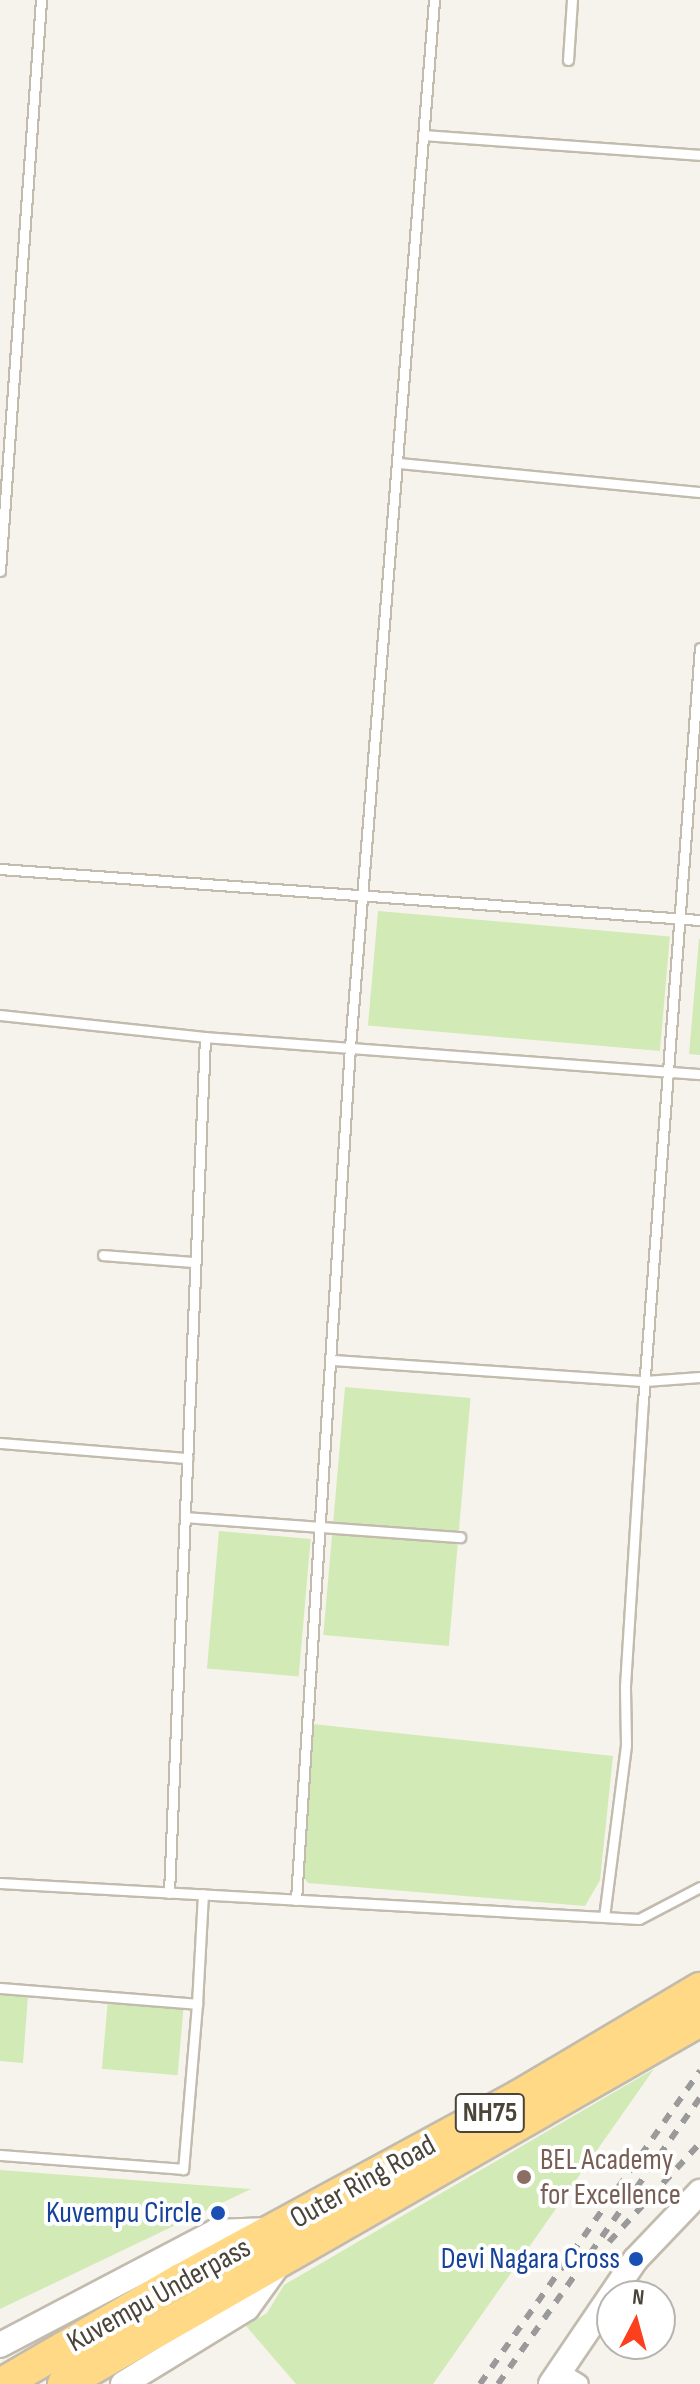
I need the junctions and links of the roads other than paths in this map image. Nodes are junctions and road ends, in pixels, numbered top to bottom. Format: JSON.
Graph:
{"nodes":[{"id":1,"x":41,"y":0,"type":"edge"},
{"id":2,"x":434,"y":0,"type":"edge"},
{"id":3,"x":572,"y":0,"type":"edge"},
{"id":4,"x":568,"y":60,"type":"dead end"},
{"id":5,"x":424,"y":135,"type":"junction"},
{"id":6,"x":700,"y":155,"type":"edge"},
{"id":7,"x":398,"y":463,"type":"junction"},
{"id":8,"x":700,"y":492,"type":"edge"},
{"id":9,"x":0,"y":571,"type":"edge"},
{"id":10,"x":700,"y":648,"type":"edge"},
{"id":11,"x":0,"y":869,"type":"edge"},
{"id":12,"x":365,"y":896,"type":"junction"},
{"id":13,"x":682,"y":919,"type":"junction"},
{"id":14,"x":700,"y":920,"type":"edge"},
{"id":15,"x":0,"y":1015,"type":"edge"},
{"id":16,"x":205,"y":1037,"type":"junction"},
{"id":17,"x":350,"y":1047,"type":"junction"},
{"id":18,"x":666,"y":1072,"type":"junction"},
{"id":19,"x":700,"y":1074,"type":"edge"},
{"id":20,"x":103,"y":1255,"type":"dead end"},
{"id":21,"x":195,"y":1262,"type":"junction"},
{"id":22,"x":333,"y":1360,"type":"junction"},
{"id":23,"x":700,"y":1377,"type":"edge"},
{"id":24,"x":645,"y":1381,"type":"junction"},
{"id":25,"x":0,"y":1443,"type":"edge"},
{"id":26,"x":187,"y":1458,"type":"junction"},
{"id":27,"x":185,"y":1517,"type":"junction"},
{"id":28,"x":321,"y":1529,"type":"junction"},
{"id":29,"x":460,"y":1537,"type":"dead end"},
{"id":30,"x":0,"y":1883,"type":"edge"},
{"id":31,"x":700,"y":1887,"type":"edge"},
{"id":32,"x":169,"y":1893,"type":"junction"},
{"id":33,"x":203,"y":1894,"type":"junction"},
{"id":34,"x":296,"y":1900,"type":"junction"},
{"id":35,"x":604,"y":1917,"type":"junction"},
{"id":36,"x":0,"y":1988,"type":"edge"},
{"id":37,"x":700,"y":1989,"type":"edge"},
{"id":38,"x":197,"y":2004,"type":"junction"},
{"id":39,"x":700,"y":2020,"type":"edge"},
{"id":40,"x":0,"y":2155,"type":"edge"},
{"id":41,"x":700,"y":2192,"type":"edge"},
{"id":42,"x":276,"y":2230,"type":"junction"},
{"id":43,"x":280,"y":2263,"type":"junction"},
{"id":44,"x":0,"y":2345,"type":"edge"},
{"id":45,"x":563,"y":2380,"type":"edge"},
{"id":46,"x":2,"y":2384,"type":"edge"},
{"id":47,"x":64,"y":2384,"type":"edge"},
{"id":48,"x":123,"y":2384,"type":"edge"}],
"edges":[{"from":1,"to":9,"type":"lane"},
{"from":2,"to":5,"type":"lane"},
{"from":3,"to":4,"type":"lane"},
{"from":5,"to":6,"type":"lane"},
{"from":5,"to":7,"type":"lane"},
{"from":7,"to":8,"type":"lane"},
{"from":7,"to":12,"type":"lane"},
{"from":10,"to":13,"type":"lane"},
{"from":11,"to":12,"type":"lane"},
{"from":12,"to":13,"type":"lane"},
{"from":12,"to":17,"type":"lane"},
{"from":13,"to":14,"type":"lane"},
{"from":13,"to":18,"type":"lane"},
{"from":15,"to":16,"type":"lane"},
{"from":16,"to":17,"type":"lane"},
{"from":16,"to":21,"type":"lane"},
{"from":17,"to":18,"type":"lane"},
{"from":17,"to":22,"type":"lane"},
{"from":18,"to":19,"type":"lane"},
{"from":18,"to":24,"type":"lane"},
{"from":20,"to":21,"type":"lane"},
{"from":21,"to":26,"type":"lane"},
{"from":22,"to":24,"type":"lane"},
{"from":22,"to":28,"type":"lane"},
{"from":23,"to":24,"type":"lane"},
{"from":24,"to":35,"type":"lane"},
{"from":25,"to":26,"type":"lane"},
{"from":26,"to":27,"type":"lane"},
{"from":27,"to":28,"type":"lane"},
{"from":27,"to":32,"type":"lane"},
{"from":28,"to":29,"type":"lane"},
{"from":28,"to":34,"type":"lane"},
{"from":30,"to":32,"type":"lane"},
{"from":31,"to":35,"type":"lane"},
{"from":32,"to":33,"type":"lane"},
{"from":33,"to":34,"type":"lane"},
{"from":33,"to":38,"type":"lane"},
{"from":34,"to":35,"type":"lane"},
{"from":36,"to":38,"type":"lane"},
{"from":37,"to":42,"type":"highway","name":"Outer Ring Road","number":"NH75"},
{"from":38,"to":40,"type":"lane"},
{"from":39,"to":43,"type":"highway","name":"Outer Ring Road","number":"NH75"},
{"from":41,"to":45,"type":"street"},
{"from":42,"to":44,"type":"street"},
{"from":42,"to":46,"type":"highway","name":"Kuvempu Underpass","number":"NH75"},
{"from":43,"to":47,"type":"highway","name":"Kuvempu Underpass","number":"NH75"},
{"from":43,"to":48,"type":"street"}]}
